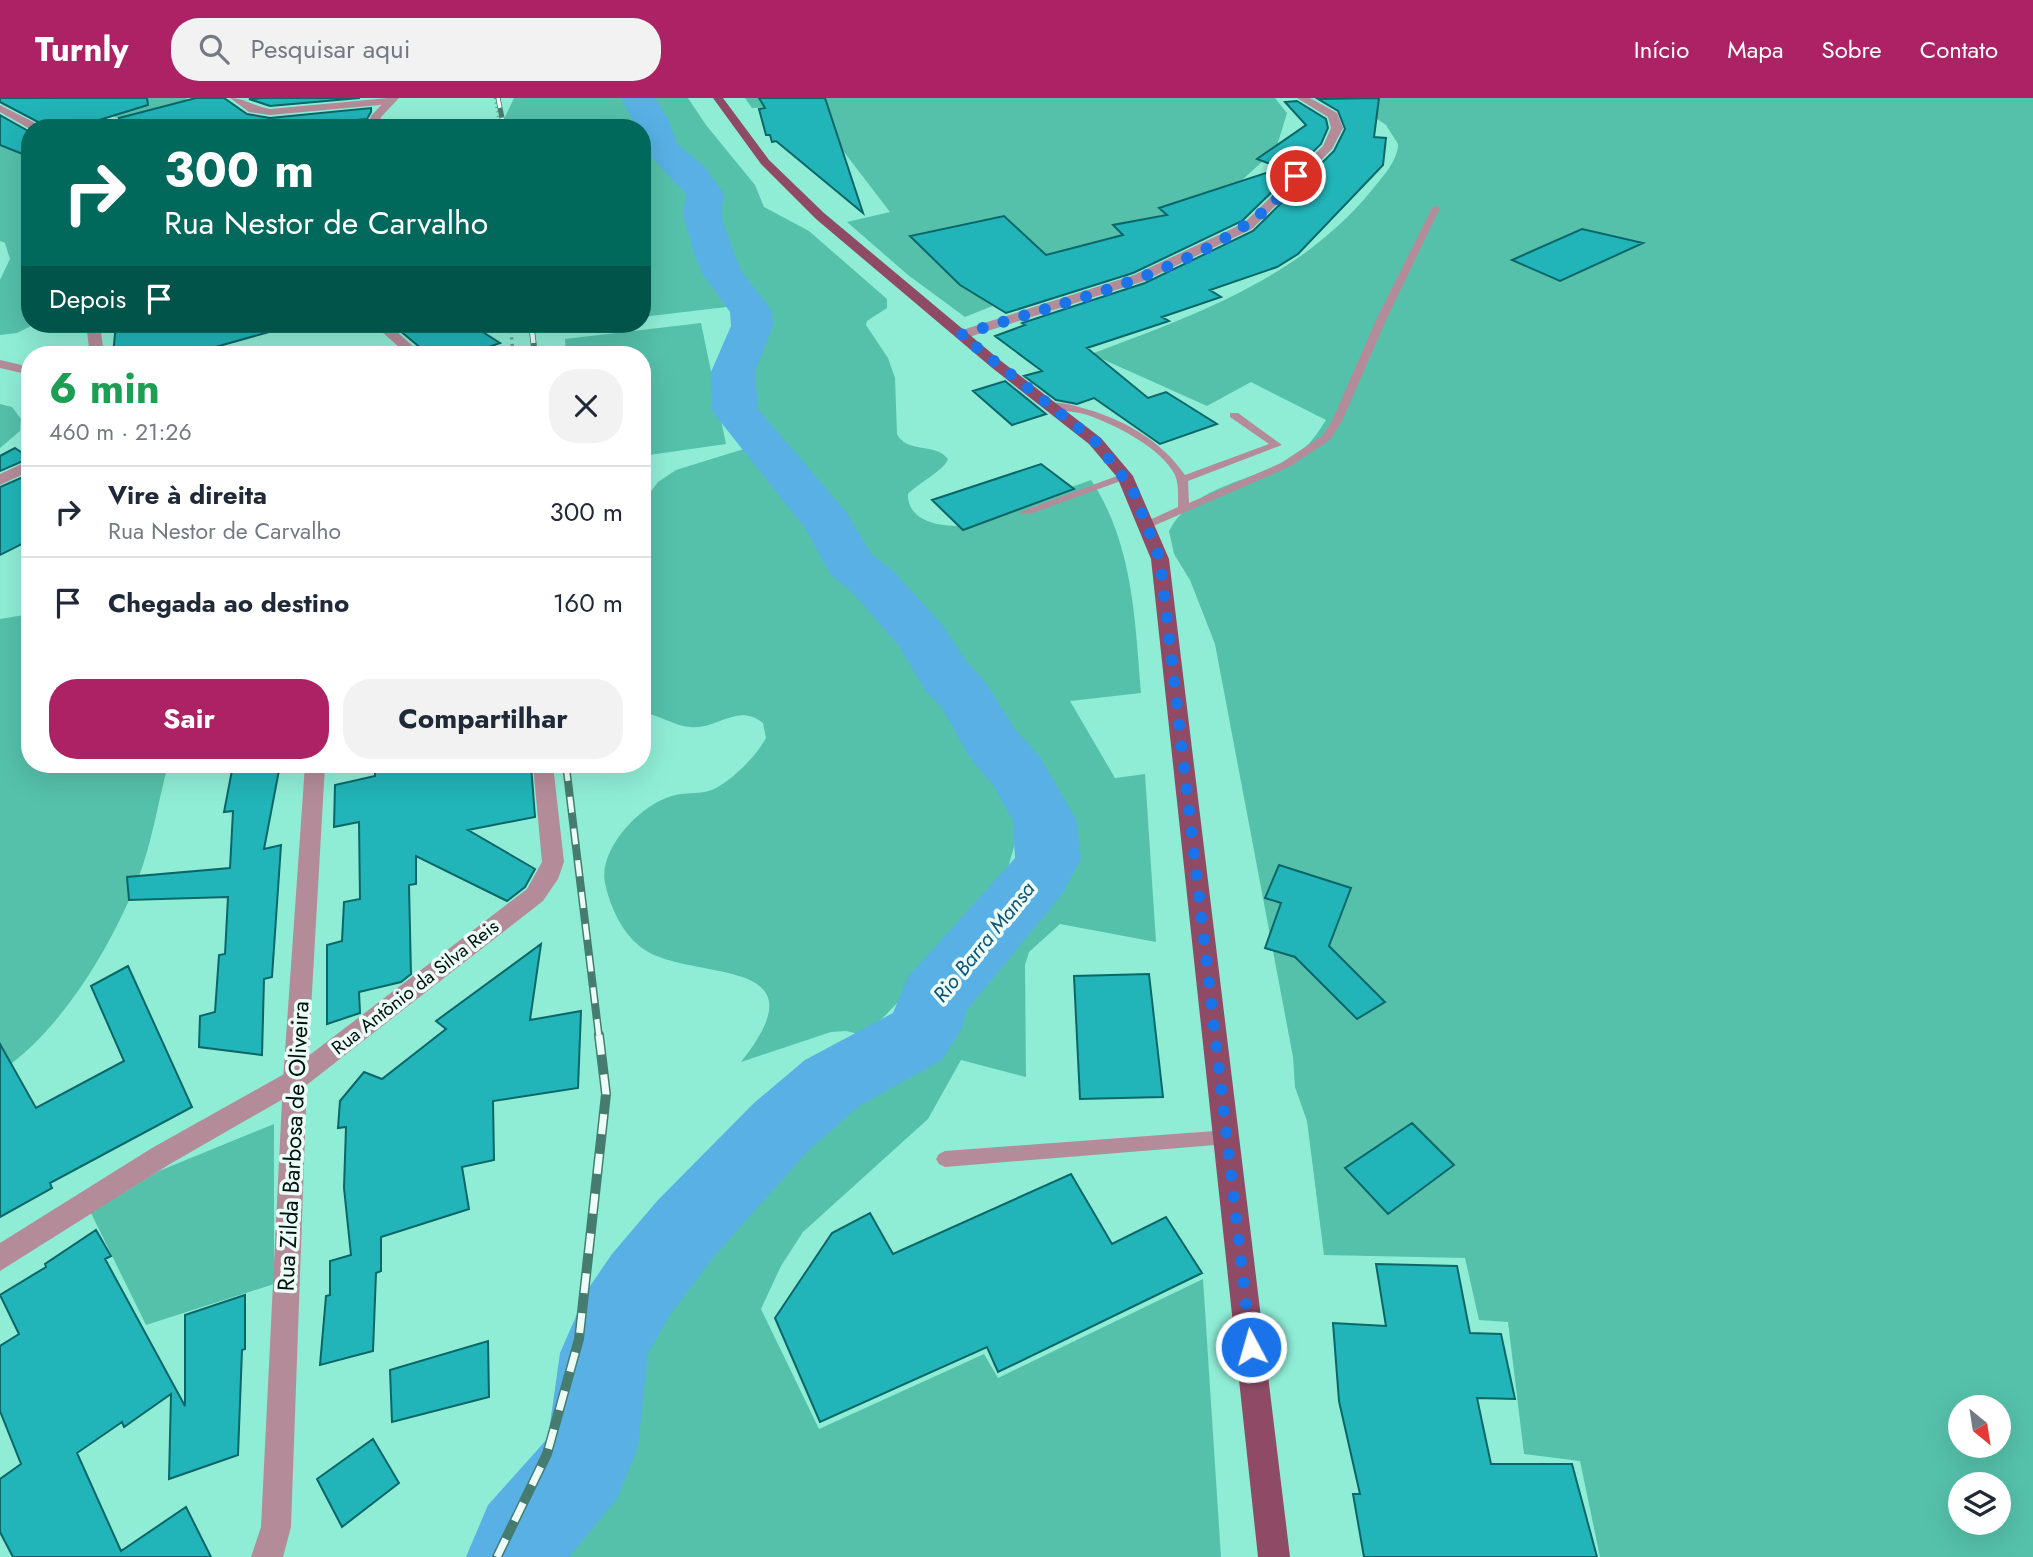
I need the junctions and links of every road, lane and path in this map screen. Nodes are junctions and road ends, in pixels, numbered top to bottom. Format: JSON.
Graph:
{"nodes":[{"id":1,"x":235,"y":98,"type":"edge"},
{"id":2,"x":495,"y":98,"type":"edge"},
{"id":3,"x":718,"y":98,"type":"edge"},
{"id":4,"x":1301,"y":98,"type":"edge"},
{"id":5,"x":393,"y":99,"type":"edge"},
{"id":6,"x":0,"y":107,"type":"edge"},
{"id":7,"x":21,"y":119,"type":"edge"},
{"id":8,"x":375,"y":119,"type":"edge"},
{"id":9,"x":498,"y":119,"type":"edge"},
{"id":10,"x":1436,"y":208,"type":"dead end"},
{"id":11,"x":390,"y":333,"type":"edge"},
{"id":12,"x":961,"y":335,"type":"junction"},
{"id":13,"x":406,"y":346,"type":"edge"},
{"id":14,"x":0,"y":364,"type":"edge"},
{"id":15,"x":21,"y":369,"type":"edge"},
{"id":16,"x":1052,"y":405,"type":"junction"},
{"id":17,"x":1234,"y":415,"type":"dead end"},
{"id":18,"x":21,"y":470,"type":"edge"},
{"id":19,"x":1125,"y":476,"type":"junction"},
{"id":20,"x":0,"y":480,"type":"edge"},
{"id":21,"x":1181,"y":480,"type":"junction"},
{"id":22,"x":1184,"y":509,"type":"junction"},
{"id":23,"x":1026,"y":512,"type":"dead end"},
{"id":24,"x":1147,"y":525,"type":"junction"},
{"id":25,"x":314,"y":773,"type":"edge"},
{"id":26,"x":544,"y":773,"type":"edge"},
{"id":27,"x":295,"y":1080,"type":"junction"},
{"id":28,"x":1228,"y":1137,"type":"junction"},
{"id":29,"x":946,"y":1160,"type":"dead end"},
{"id":30,"x":0,"y":1258,"type":"edge"},
{"id":31,"x":267,"y":1557,"type":"edge"},
{"id":32,"x":1275,"y":1557,"type":"edge"}],
"edges":[{"from":1,"to":5,"type":"street"},
{"from":2,"to":9,"type":"path"},
{"from":3,"to":12,"type":"main road"},
{"from":4,"to":12,"type":"street"},
{"from":5,"to":8,"type":"street"},
{"from":6,"to":7,"type":"street"},
{"from":10,"to":22,"type":"lane"},
{"from":11,"to":13,"type":"street"},
{"from":12,"to":16,"type":"main road"},
{"from":14,"to":15,"type":"street"},
{"from":16,"to":19,"type":"main road"},
{"from":16,"to":21,"type":"lane"},
{"from":17,"to":21,"type":"lane"},
{"from":18,"to":20,"type":"street"},
{"from":19,"to":23,"type":"lane"},
{"from":19,"to":24,"type":"main road"},
{"from":21,"to":22,"type":"lane"},
{"from":22,"to":24,"type":"lane"},
{"from":24,"to":28,"type":"main road"},
{"from":25,"to":27,"type":"street","name":"Rua Zilda Barbosa de Oliveira"},
{"from":26,"to":27,"type":"street","name":"Rua Antônio da Silva Reis"},
{"from":27,"to":30,"type":"street","name":"Rua Antônio da Silva Reis"},
{"from":27,"to":31,"type":"street","name":"Rua Zilda Barbosa de Oliveira"},
{"from":28,"to":29,"type":"lane"},
{"from":28,"to":32,"type":"main road"}]}
